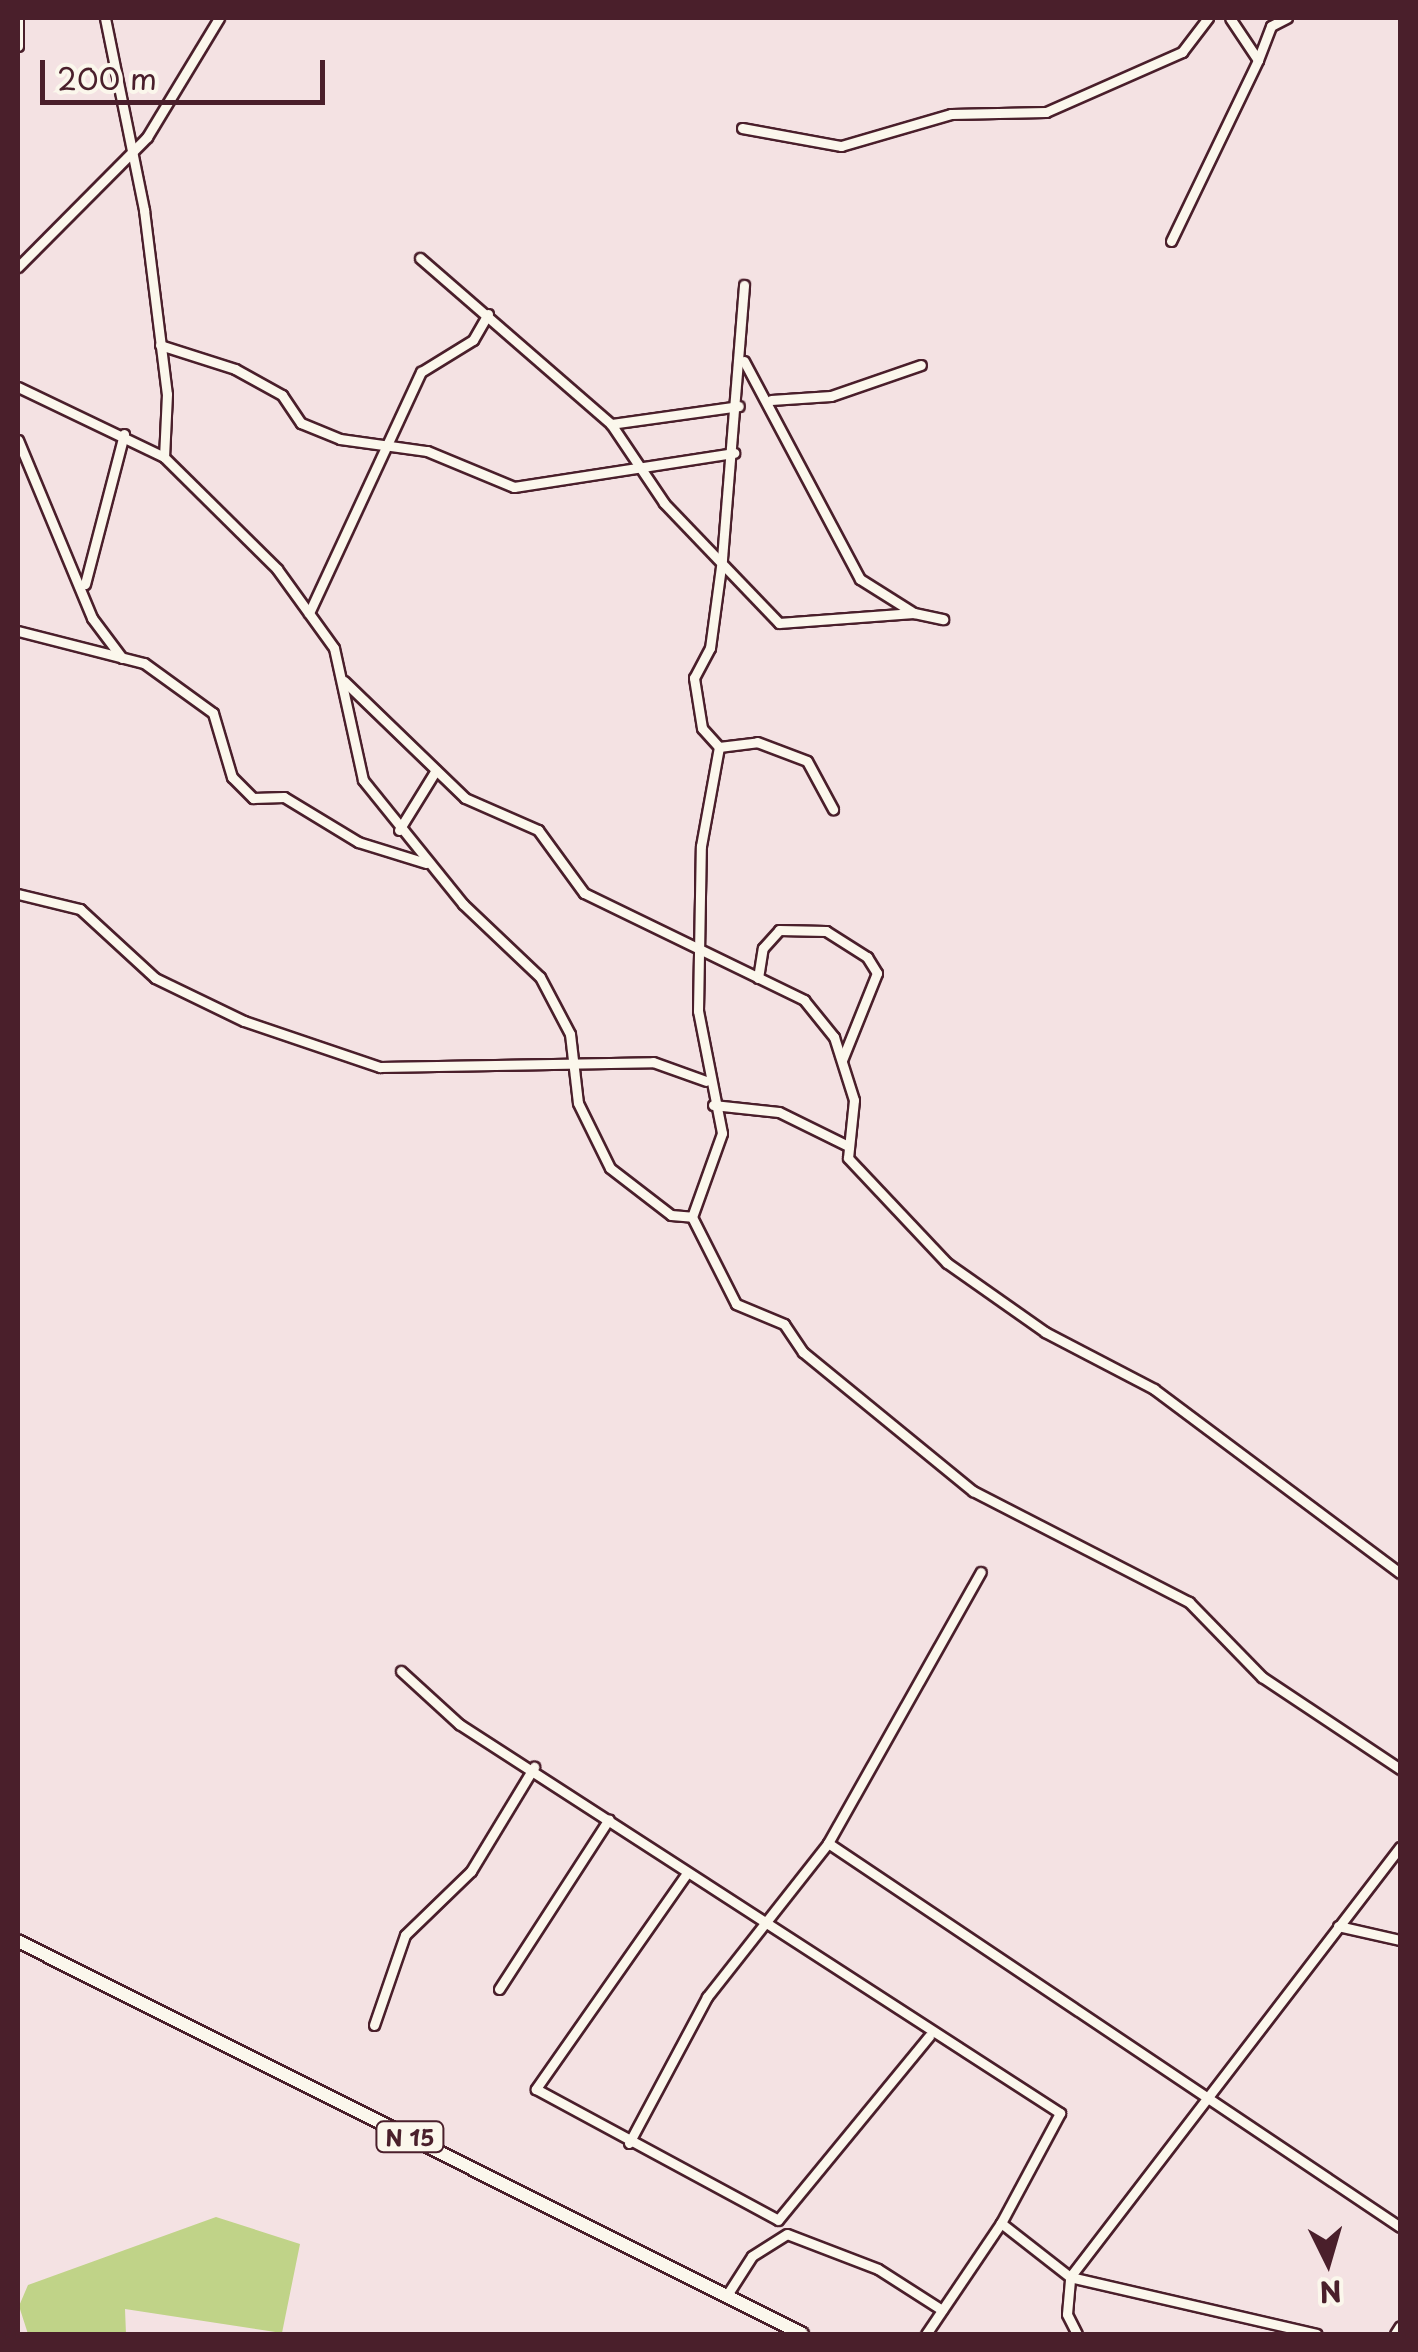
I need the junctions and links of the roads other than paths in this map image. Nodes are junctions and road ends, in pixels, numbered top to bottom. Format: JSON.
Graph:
{"nodes":[{"id":1,"x":18,"y":18,"type":"edge"},
{"id":2,"x":105,"y":18,"type":"edge"},
{"id":3,"x":219,"y":18,"type":"edge"},
{"id":4,"x":1208,"y":18,"type":"edge"},
{"id":5,"x":1230,"y":18,"type":"edge"},
{"id":6,"x":1287,"y":18,"type":"edge"},
{"id":7,"x":18,"y":46,"type":"edge"},
{"id":8,"x":1258,"y":60,"type":"junction"},
{"id":9,"x":742,"y":128,"type":"dead end"},
{"id":10,"x":132,"y":154,"type":"junction"},
{"id":11,"x":1171,"y":241,"type":"dead end"},
{"id":12,"x":420,"y":258,"type":"dead end"},
{"id":13,"x":18,"y":267,"type":"edge"},
{"id":14,"x":744,"y":285,"type":"dead end"},
{"id":15,"x":488,"y":314,"type":"junction"},
{"id":16,"x":160,"y":345,"type":"junction"},
{"id":17,"x":744,"y":361,"type":"junction"},
{"id":18,"x":921,"y":365,"type":"dead end"},
{"id":19,"x":18,"y":387,"type":"edge"},
{"id":20,"x":771,"y":400,"type":"junction"},
{"id":21,"x":739,"y":406,"type":"junction"},
{"id":22,"x":611,"y":424,"type":"junction"},
{"id":23,"x":124,"y":434,"type":"junction"},
{"id":24,"x":18,"y":440,"type":"edge"},
{"id":25,"x":384,"y":446,"type":"junction"},
{"id":26,"x":734,"y":453,"type":"junction"},
{"id":27,"x":164,"y":457,"type":"junction"},
{"id":28,"x":639,"y":466,"type":"junction"},
{"id":29,"x":722,"y":559,"type":"junction"},
{"id":30,"x":85,"y":584,"type":"junction"},
{"id":31,"x":309,"y":613,"type":"junction"},
{"id":32,"x":914,"y":613,"type":"junction"},
{"id":33,"x":943,"y":620,"type":"dead end"},
{"id":34,"x":18,"y":632,"type":"edge"},
{"id":35,"x":122,"y":658,"type":"junction"},
{"id":36,"x":344,"y":680,"type":"junction"},
{"id":37,"x":719,"y":747,"type":"junction"},
{"id":38,"x":436,"y":770,"type":"junction"},
{"id":39,"x":833,"y":809,"type":"dead end"},
{"id":40,"x":400,"y":830,"type":"junction"},
{"id":41,"x":429,"y":864,"type":"junction"},
{"id":42,"x":18,"y":894,"type":"edge"},
{"id":43,"x":702,"y":954,"type":"junction"},
{"id":44,"x":758,"y":978,"type":"junction"},
{"id":45,"x":842,"y":1063,"type":"junction"},
{"id":46,"x":576,"y":1068,"type":"junction"},
{"id":47,"x":706,"y":1081,"type":"junction"},
{"id":48,"x":713,"y":1104,"type":"junction"},
{"id":49,"x":848,"y":1146,"type":"junction"},
{"id":50,"x":692,"y":1217,"type":"junction"},
{"id":51,"x":981,"y":1572,"type":"dead end"},
{"id":52,"x":1400,"y":1572,"type":"edge"},
{"id":53,"x":401,"y":1670,"type":"dead end"},
{"id":54,"x":534,"y":1767,"type":"junction"},
{"id":55,"x":1400,"y":1769,"type":"edge"},
{"id":56,"x":609,"y":1819,"type":"junction"},
{"id":57,"x":828,"y":1843,"type":"junction"},
{"id":58,"x":1400,"y":1848,"type":"edge"},
{"id":59,"x":687,"y":1873,"type":"junction"},
{"id":60,"x":766,"y":1920,"type":"junction"},
{"id":61,"x":1338,"y":1926,"type":"junction"},
{"id":62,"x":1400,"y":1940,"type":"edge"},
{"id":63,"x":18,"y":1942,"type":"edge"},
{"id":64,"x":499,"y":1989,"type":"dead end"},
{"id":65,"x":374,"y":2025,"type":"dead end"},
{"id":66,"x":929,"y":2036,"type":"junction"},
{"id":67,"x":1200,"y":2098,"type":"junction"},
{"id":68,"x":629,"y":2143,"type":"junction"},
{"id":69,"x":778,"y":2220,"type":"junction"},
{"id":70,"x":1001,"y":2223,"type":"junction"},
{"id":71,"x":1400,"y":2227,"type":"edge"},
{"id":72,"x":774,"y":2237,"type":"junction"},
{"id":73,"x":1070,"y":2277,"type":"junction"},
{"id":74,"x":727,"y":2295,"type":"junction"},
{"id":75,"x":942,"y":2310,"type":"junction"},
{"id":76,"x":1400,"y":2326,"type":"edge"},
{"id":77,"x":802,"y":2334,"type":"edge"},
{"id":78,"x":926,"y":2334,"type":"edge"},
{"id":79,"x":1078,"y":2334,"type":"edge"},
{"id":80,"x":1316,"y":2334,"type":"edge"},
{"id":81,"x":1395,"y":2334,"type":"edge"}],
"edges":[{"from":1,"to":7,"type":"street"},
{"from":2,"to":10,"type":"street"},
{"from":3,"to":10,"type":"street"},
{"from":4,"to":9,"type":"street"},
{"from":5,"to":8,"type":"street"},
{"from":6,"to":8,"type":"street"},
{"from":8,"to":11,"type":"street"},
{"from":10,"to":13,"type":"street"},
{"from":10,"to":16,"type":"street"},
{"from":12,"to":15,"type":"street"},
{"from":14,"to":17,"type":"street"},
{"from":15,"to":22,"type":"street"},
{"from":15,"to":25,"type":"street"},
{"from":16,"to":25,"type":"street"},
{"from":16,"to":27,"type":"street"},
{"from":17,"to":20,"type":"street"},
{"from":17,"to":21,"type":"street"},
{"from":18,"to":20,"type":"street"},
{"from":19,"to":23,"type":"street"},
{"from":20,"to":32,"type":"street"},
{"from":21,"to":22,"type":"street"},
{"from":21,"to":26,"type":"street"},
{"from":22,"to":28,"type":"street"},
{"from":23,"to":27,"type":"street"},
{"from":23,"to":30,"type":"street"},
{"from":24,"to":30,"type":"street"},
{"from":25,"to":28,"type":"street"},
{"from":25,"to":31,"type":"street"},
{"from":26,"to":28,"type":"street"},
{"from":26,"to":29,"type":"street"},
{"from":27,"to":31,"type":"street"},
{"from":28,"to":29,"type":"street"},
{"from":29,"to":32,"type":"street"},
{"from":29,"to":37,"type":"street"},
{"from":30,"to":35,"type":"street"},
{"from":31,"to":36,"type":"street"},
{"from":32,"to":33,"type":"street"},
{"from":34,"to":35,"type":"street"},
{"from":35,"to":41,"type":"street"},
{"from":36,"to":38,"type":"street"},
{"from":36,"to":40,"type":"street"},
{"from":37,"to":39,"type":"street"},
{"from":37,"to":43,"type":"street"},
{"from":38,"to":40,"type":"street"},
{"from":38,"to":43,"type":"street"},
{"from":40,"to":41,"type":"street"},
{"from":41,"to":46,"type":"street"},
{"from":42,"to":46,"type":"street"},
{"from":43,"to":44,"type":"street"},
{"from":43,"to":47,"type":"street"},
{"from":44,"to":45,"type":"street"},
{"from":44,"to":45,"type":"street"},
{"from":45,"to":49,"type":"street"},
{"from":46,"to":47,"type":"street"},
{"from":46,"to":50,"type":"street"},
{"from":47,"to":48,"type":"street"},
{"from":48,"to":49,"type":"street"},
{"from":48,"to":50,"type":"street"},
{"from":49,"to":52,"type":"street"},
{"from":50,"to":55,"type":"street"},
{"from":51,"to":57,"type":"street"},
{"from":53,"to":54,"type":"street"},
{"from":54,"to":56,"type":"street"},
{"from":54,"to":65,"type":"street"},
{"from":56,"to":59,"type":"street"},
{"from":56,"to":64,"type":"street"},
{"from":57,"to":60,"type":"street"},
{"from":57,"to":67,"type":"street"},
{"from":58,"to":61,"type":"street"},
{"from":59,"to":60,"type":"street"},
{"from":59,"to":68,"type":"street"},
{"from":60,"to":66,"type":"street"},
{"from":60,"to":68,"type":"street"},
{"from":61,"to":62,"type":"street"},
{"from":61,"to":67,"type":"street"},
{"from":63,"to":74,"type":"main road","number":"N 15"},
{"from":66,"to":69,"type":"street"},
{"from":66,"to":70,"type":"street"},
{"from":67,"to":71,"type":"street"},
{"from":67,"to":73,"type":"street"},
{"from":68,"to":69,"type":"street"},
{"from":69,"to":72,"type":"street"},
{"from":70,"to":73,"type":"street"},
{"from":70,"to":75,"type":"street"},
{"from":72,"to":74,"type":"street"},
{"from":72,"to":75,"type":"street"},
{"from":73,"to":79,"type":"street"},
{"from":73,"to":80,"type":"street"},
{"from":74,"to":77,"type":"main road","number":"N 15"},
{"from":75,"to":78,"type":"street"},
{"from":76,"to":81,"type":"street"}]}
